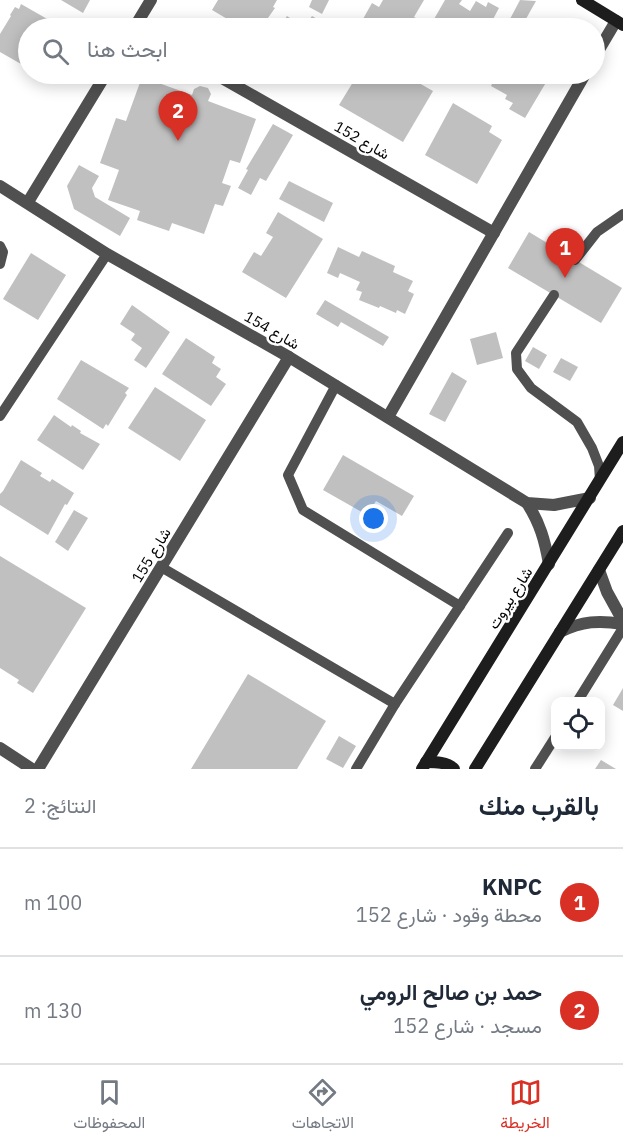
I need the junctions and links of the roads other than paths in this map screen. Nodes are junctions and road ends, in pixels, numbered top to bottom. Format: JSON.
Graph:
{"nodes":[{"id":1,"x":151,"y":0,"type":"edge"},
{"id":2,"x":582,"y":0,"type":"edge"},
{"id":3,"x":141,"y":18,"type":"edge"},
{"id":4,"x":619,"y":23,"type":"edge"},
{"id":5,"x":605,"y":43,"type":"edge"},
{"id":6,"x":100,"y":84,"type":"edge"},
{"id":7,"x":233,"y":84,"type":"edge"},
{"id":8,"x":579,"y":84,"type":"edge"},
{"id":9,"x":0,"y":186,"type":"edge"},
{"id":10,"x":28,"y":202,"type":"junction"},
{"id":11,"x":623,"y":214,"type":"edge"},
{"id":12,"x":494,"y":233,"type":"junction"},
{"id":13,"x":0,"y":246,"type":"edge"},
{"id":14,"x":107,"y":254,"type":"junction"},
{"id":15,"x":575,"y":260,"type":"dead end"},
{"id":16,"x":0,"y":264,"type":"edge"},
{"id":17,"x":554,"y":295,"type":"dead end"},
{"id":18,"x":289,"y":357,"type":"junction"},
{"id":19,"x":336,"y":385,"type":"junction"},
{"id":20,"x":0,"y":416,"type":"edge"},
{"id":21,"x":388,"y":417,"type":"junction"},
{"id":22,"x":623,"y":442,"type":"edge"},
{"id":23,"x":600,"y":480,"type":"junction"},
{"id":24,"x":590,"y":498,"type":"junction"},
{"id":25,"x":527,"y":503,"type":"junction"},
{"id":26,"x":623,"y":531,"type":"edge"},
{"id":27,"x":508,"y":532,"type":"dead end"},
{"id":28,"x":549,"y":564,"type":"junction"},
{"id":29,"x":161,"y":567,"type":"junction"},
{"id":30,"x":599,"y":570,"type":"junction"},
{"id":31,"x":460,"y":606,"type":"junction"},
{"id":32,"x":623,"y":624,"type":"edge"},
{"id":33,"x":560,"y":632,"type":"junction"},
{"id":34,"x":580,"y":697,"type":"edge"},
{"id":35,"x":395,"y":705,"type":"junction"},
{"id":36,"x":551,"y":743,"type":"edge"},
{"id":37,"x":0,"y":748,"type":"edge"},
{"id":38,"x":424,"y":765,"type":"edge"},
{"id":39,"x":32,"y":769,"type":"edge"},
{"id":40,"x":38,"y":769,"type":"edge"},
{"id":41,"x":356,"y":769,"type":"edge"},
{"id":42,"x":454,"y":769,"type":"edge"},
{"id":43,"x":475,"y":769,"type":"edge"},
{"id":44,"x":535,"y":769,"type":"edge"}],
"edges":[{"from":1,"to":3,"type":"street"},
{"from":2,"to":4,"type":"main road"},
{"from":4,"to":5,"type":"street"},
{"from":6,"to":10,"type":"street"},
{"from":7,"to":12,"type":"street","name":"شارع 152"},
{"from":8,"to":12,"type":"street"},
{"from":9,"to":10,"type":"street","name":"شارع 154"},
{"from":10,"to":14,"type":"street","name":"شارع 154"},
{"from":11,"to":15,"type":"lane"},
{"from":12,"to":21,"type":"street"},
{"from":13,"to":16,"type":"lane"},
{"from":14,"to":18,"type":"street","name":"شارع 154"},
{"from":14,"to":20,"type":"lane"},
{"from":17,"to":23,"type":"lane"},
{"from":18,"to":19,"type":"street","name":"شارع 154"},
{"from":18,"to":29,"type":"street","name":"شارع 155"},
{"from":19,"to":21,"type":"street","name":"شارع 154"},
{"from":19,"to":31,"type":"lane"},
{"from":21,"to":25,"type":"street","name":"شارع 154"},
{"from":22,"to":23,"type":"main road","name":"شارع بيروت"},
{"from":23,"to":24,"type":"main road","name":"شارع بيروت"},
{"from":24,"to":25,"type":"street","name":"شارع 154"},
{"from":24,"to":28,"type":"main road","name":"شارع بيروت"},
{"from":25,"to":28,"type":"street"},
{"from":26,"to":30,"type":"main road"},
{"from":27,"to":31,"type":"lane"},
{"from":28,"to":38,"type":"main road","name":"شارع بيروت"},
{"from":29,"to":35,"type":"lane"},
{"from":29,"to":40,"type":"street","name":"شارع 155"},
{"from":30,"to":32,"type":"street"},
{"from":30,"to":33,"type":"main road"},
{"from":31,"to":35,"type":"lane"},
{"from":32,"to":33,"type":"street"},
{"from":32,"to":34,"type":"lane"},
{"from":33,"to":43,"type":"main road"},
{"from":35,"to":41,"type":"lane"},
{"from":36,"to":44,"type":"lane"},
{"from":37,"to":39,"type":"street"},
{"from":38,"to":42,"type":"main road"}]}
